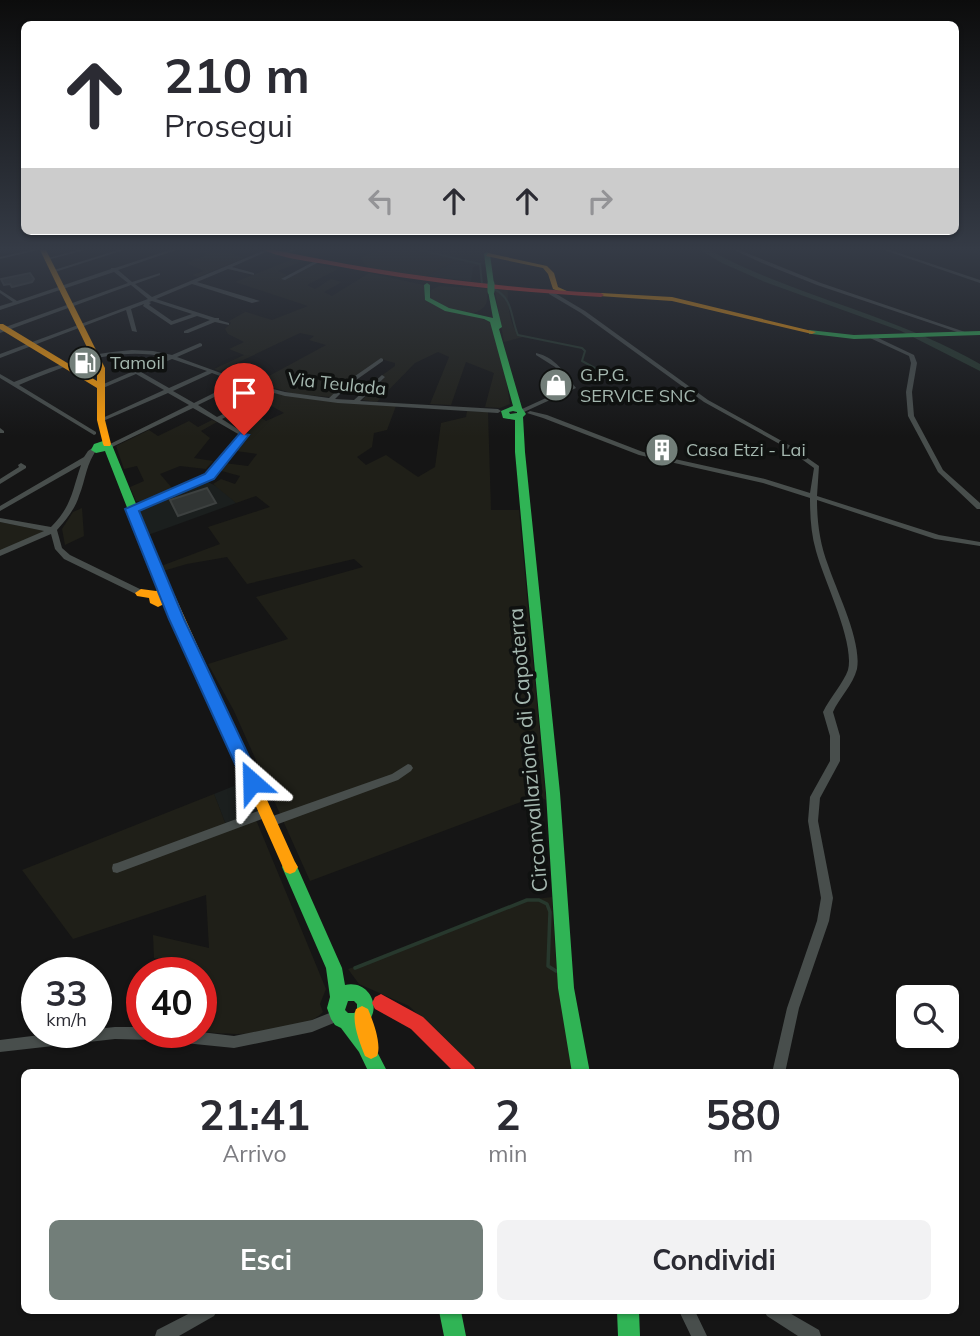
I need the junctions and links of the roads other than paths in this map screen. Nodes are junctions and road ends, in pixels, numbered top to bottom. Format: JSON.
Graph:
{"nodes":[{"id":1,"x":51,"y":312,"type":"edge"},
{"id":2,"x":73,"y":312,"type":"edge"},
{"id":3,"x":116,"y":312,"type":"edge"},
{"id":4,"x":129,"y":312,"type":"edge"},
{"id":5,"x":155,"y":312,"type":"edge"},
{"id":6,"x":189,"y":312,"type":"edge"},
{"id":7,"x":460,"y":312,"type":"edge"},
{"id":8,"x":496,"y":312,"type":"edge"},
{"id":9,"x":583,"y":312,"type":"edge"},
{"id":10,"x":734,"y":312,"type":"edge"},
{"id":11,"x":904,"y":312,"type":"edge"},
{"id":12,"x":464,"y":313,"type":"joint"},
{"id":13,"x":197,"y":315,"type":"junction"},
{"id":14,"x":217,"y":319,"type":"junction"},
{"id":15,"x":227,"y":324,"type":"dead end"},
{"id":16,"x":80,"y":326,"type":"junction"},
{"id":17,"x":2,"y":329,"type":"edge"},
{"id":18,"x":135,"y":331,"type":"dead end"},
{"id":19,"x":962,"y":331,"type":"junction"},
{"id":20,"x":186,"y":332,"type":"dead end"},
{"id":21,"x":499,"y":332,"type":"junction"},
{"id":22,"x":980,"y":333,"type":"edge"},
{"id":23,"x":875,"y":337,"type":"junction"},
{"id":24,"x":30,"y":344,"type":"junction"},
{"id":25,"x":200,"y":345,"type":"dead end"},
{"id":26,"x":538,"y":354,"type":"dead end"},
{"id":27,"x":0,"y":356,"type":"edge"},
{"id":28,"x":96,"y":357,"type":"junction"},
{"id":29,"x":172,"y":357,"type":"junction"},
{"id":30,"x":381,"y":360,"type":"dead end"},
{"id":31,"x":63,"y":364,"type":"junction"},
{"id":32,"x":213,"y":371,"type":"junction"},
{"id":33,"x":137,"y":372,"type":"junction"},
{"id":34,"x":0,"y":376,"type":"edge"},
{"id":35,"x":382,"y":377,"type":"dead end"},
{"id":36,"x":243,"y":381,"type":"junction"},
{"id":37,"x":13,"y":384,"type":"junction"},
{"id":38,"x":101,"y":386,"type":"junction"},
{"id":39,"x":169,"y":391,"type":"junction"},
{"id":40,"x":259,"y":399,"type":"dead end"},
{"id":41,"x":331,"y":399,"type":"junction"},
{"id":42,"x":356,"y":402,"type":"junction"},
{"id":43,"x":194,"y":406,"type":"junction"},
{"id":44,"x":515,"y":412,"type":"junction"},
{"id":45,"x":218,"y":419,"type":"junction"},
{"id":46,"x":100,"y":444,"type":"junction"},
{"id":47,"x":21,"y":465,"type":"dead end"},
{"id":48,"x":0,"y":482,"type":"edge"},
{"id":49,"x":812,"y":497,"type":"junction"},
{"id":50,"x":980,"y":507,"type":"edge"},
{"id":51,"x":0,"y":509,"type":"edge"},
{"id":52,"x":132,"y":509,"type":"junction"},
{"id":53,"x":0,"y":520,"type":"edge"},
{"id":54,"x":53,"y":530,"type":"junction"},
{"id":55,"x":980,"y":544,"type":"edge"},
{"id":56,"x":0,"y":553,"type":"edge"},
{"id":57,"x":141,"y":593,"type":"joint"},
{"id":58,"x":160,"y":593,"type":"junction"},
{"id":59,"x":408,"y":768,"type":"dead end"},
{"id":60,"x":268,"y":817,"type":"junction"},
{"id":61,"x":117,"y":868,"type":"dead end"},
{"id":62,"x":334,"y":968,"type":"junction"},
{"id":63,"x":357,"y":994,"type":"junction"},
{"id":64,"x":339,"y":1000,"type":"junction"},
{"id":65,"x":381,"y":1003,"type":"junction"},
{"id":66,"x":363,"y":1013,"type":"junction"},
{"id":67,"x":342,"y":1020,"type":"junction"},
{"id":68,"x":0,"y":1046,"type":"edge"},
{"id":69,"x":376,"y":1067,"type":"edge"},
{"id":70,"x":464,"y":1069,"type":"edge"},
{"id":71,"x":580,"y":1069,"type":"edge"},
{"id":72,"x":779,"y":1069,"type":"edge"},
{"id":73,"x":203,"y":1314,"type":"edge"},
{"id":74,"x":451,"y":1314,"type":"edge"},
{"id":75,"x":628,"y":1314,"type":"edge"},
{"id":76,"x":688,"y":1314,"type":"edge"},
{"id":77,"x":777,"y":1314,"type":"edge"},
{"id":78,"x":163,"y":1336,"type":"edge"},
{"id":79,"x":455,"y":1336,"type":"edge"},
{"id":80,"x":629,"y":1336,"type":"edge"},
{"id":81,"x":699,"y":1336,"type":"edge"},
{"id":82,"x":813,"y":1336,"type":"edge"}],
"edges":[{"from":1,"to":17,"type":"street"},
{"from":2,"to":16,"type":"street"},
{"from":3,"to":16,"type":"street"},
{"from":4,"to":18,"type":"street"},
{"from":5,"to":13,"type":"street"},
{"from":6,"to":13,"type":"street"},
{"from":7,"to":12,"type":"street"},
{"from":8,"to":21,"type":"street","name":"Circonvallazione di Capoterra"},
{"from":9,"to":49,"type":"street"},
{"from":10,"to":23,"type":"street"},
{"from":11,"to":19,"type":"street"},
{"from":12,"to":21,"type":"street"},
{"from":13,"to":14,"type":"street"},
{"from":14,"to":15,"type":"street"},
{"from":14,"to":20,"type":"street"},
{"from":16,"to":24,"type":"street"},
{"from":16,"to":28,"type":"street"},
{"from":17,"to":24,"type":"street"},
{"from":19,"to":22,"type":"street"},
{"from":19,"to":23,"type":"street"},
{"from":21,"to":44,"type":"street","name":"Circonvallazione di Capoterra"},
{"from":23,"to":50,"type":"street"},
{"from":24,"to":27,"type":"street"},
{"from":24,"to":31,"type":"street"},
{"from":25,"to":29,"type":"street"},
{"from":26,"to":44,"type":"street","name":"Via Teulada"},
{"from":28,"to":29,"type":"street","name":"Via Teulada"},
{"from":28,"to":31,"type":"street","name":"Via Teulada"},
{"from":28,"to":38,"type":"street"},
{"from":29,"to":32,"type":"street","name":"Via Teulada"},
{"from":29,"to":33,"type":"street"},
{"from":30,"to":41,"type":"street"},
{"from":31,"to":37,"type":"street","name":"Via Teulada"},
{"from":31,"to":38,"type":"street"},
{"from":32,"to":36,"type":"street","name":"Via Teulada"},
{"from":32,"to":39,"type":"street"},
{"from":33,"to":38,"type":"street"},
{"from":33,"to":39,"type":"street"},
{"from":34,"to":37,"type":"street"},
{"from":35,"to":42,"type":"street"},
{"from":36,"to":41,"type":"street","name":"Via Teulada"},
{"from":36,"to":43,"type":"street"},
{"from":37,"to":46,"type":"street"},
{"from":38,"to":46,"type":"street"},
{"from":39,"to":43,"type":"street"},
{"from":39,"to":46,"type":"street"},
{"from":40,"to":45,"type":"street"},
{"from":41,"to":42,"type":"street","name":"Via Teulada"},
{"from":42,"to":44,"type":"street","name":"Via Teulada"},
{"from":43,"to":45,"type":"street"},
{"from":43,"to":46,"type":"street"},
{"from":44,"to":49,"type":"street"},
{"from":44,"to":71,"type":"street","name":"Circonvallazione di Capoterra"},
{"from":45,"to":52,"type":"street"},
{"from":46,"to":51,"type":"street"},
{"from":46,"to":52,"type":"street"},
{"from":46,"to":54,"type":"street"},
{"from":47,"to":48,"type":"street"},
{"from":49,"to":55,"type":"street"},
{"from":49,"to":72,"type":"street"},
{"from":52,"to":58,"type":"street"},
{"from":53,"to":54,"type":"street"},
{"from":54,"to":56,"type":"street"},
{"from":54,"to":57,"type":"street"},
{"from":57,"to":58,"type":"street"},
{"from":58,"to":60,"type":"street"},
{"from":59,"to":60,"type":"street"},
{"from":60,"to":61,"type":"street"},
{"from":60,"to":62,"type":"street"},
{"from":62,"to":63,"type":"street"},
{"from":62,"to":64,"type":"street"},
{"from":63,"to":64,"type":"street"},
{"from":63,"to":65,"type":"street"},
{"from":63,"to":66,"type":"street"},
{"from":64,"to":67,"type":"street"},
{"from":65,"to":66,"type":"street"},
{"from":65,"to":70,"type":"street"},
{"from":66,"to":67,"type":"street"},
{"from":66,"to":69,"type":"street"},
{"from":67,"to":68,"type":"street"},
{"from":67,"to":69,"type":"street"},
{"from":73,"to":78,"type":"street"},
{"from":74,"to":79,"type":"street"},
{"from":75,"to":80,"type":"street"},
{"from":76,"to":81,"type":"street"},
{"from":77,"to":82,"type":"street"}]}
